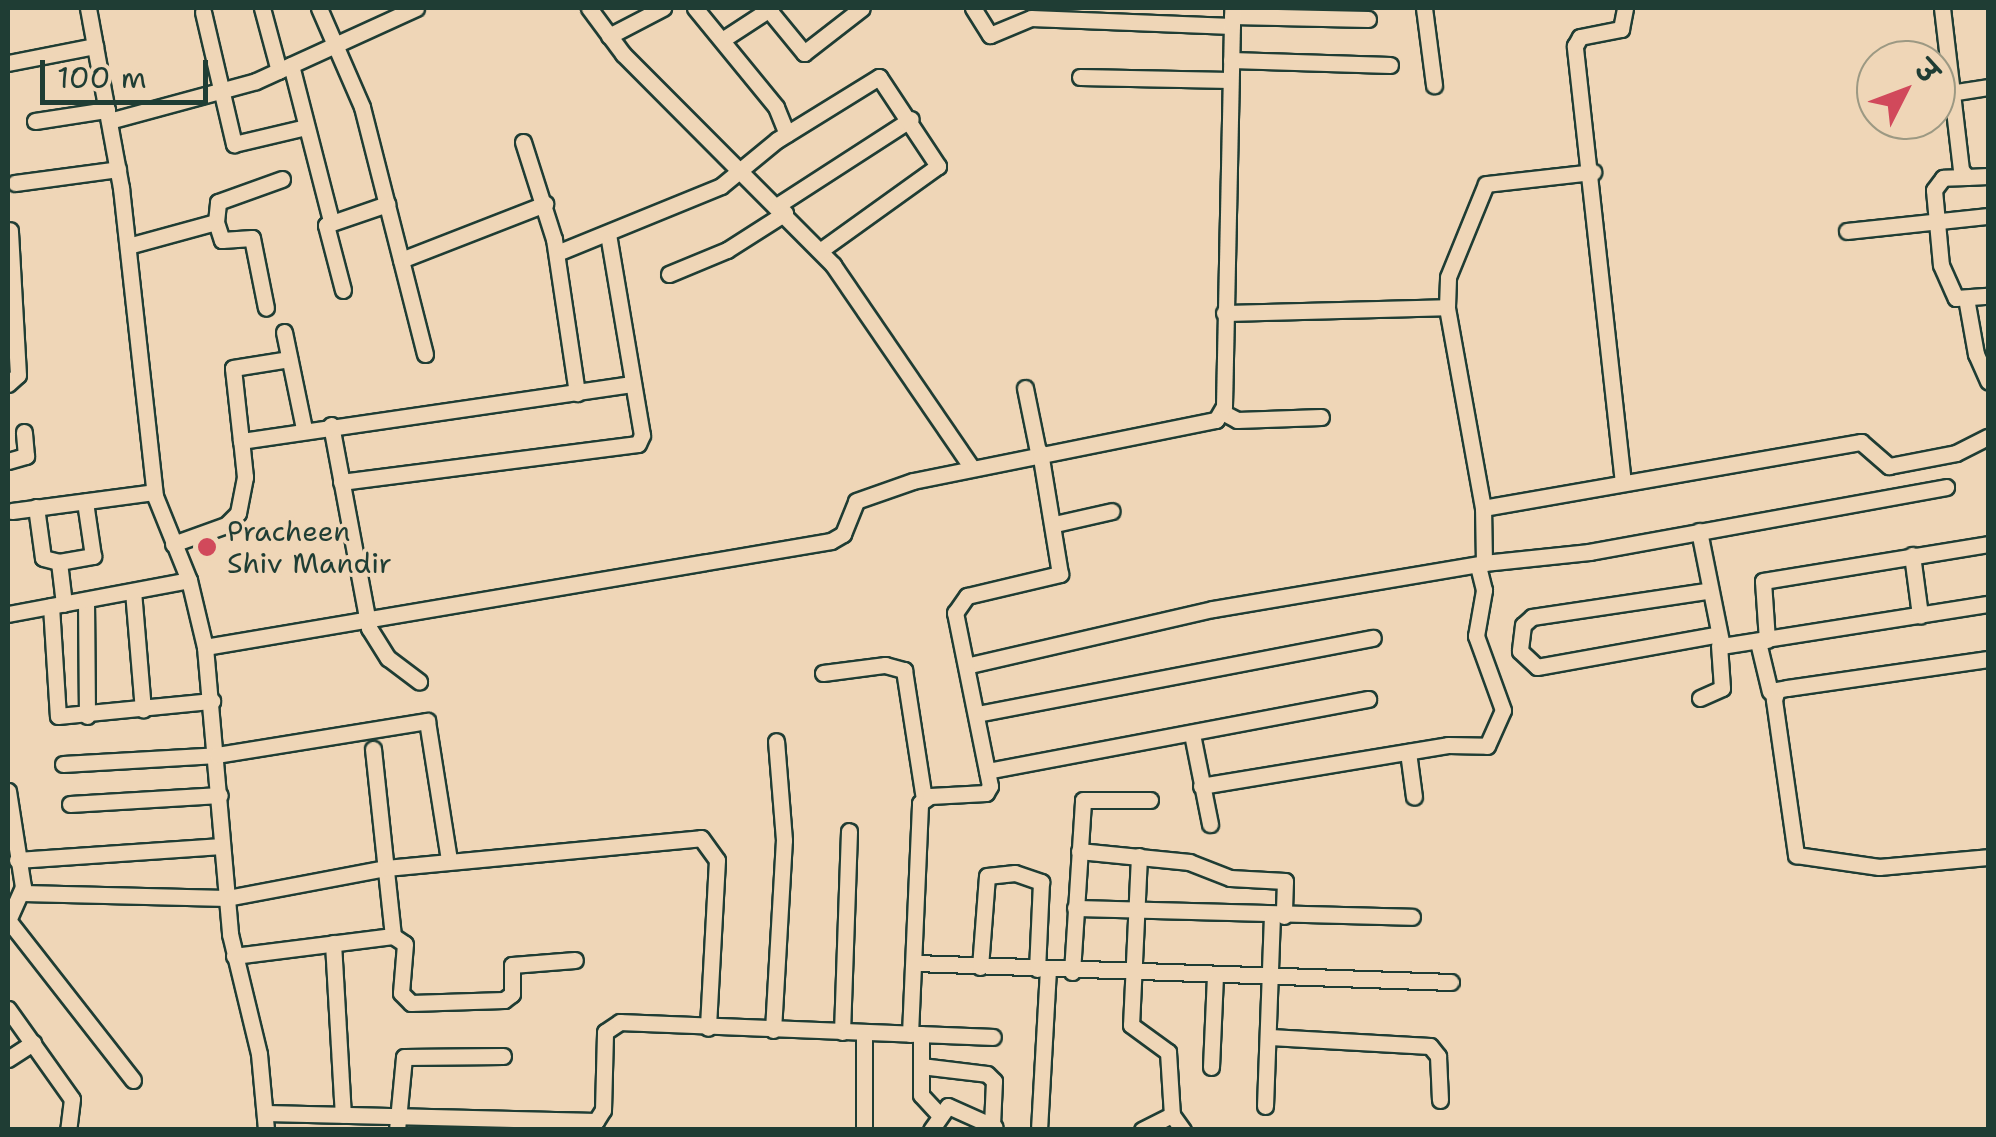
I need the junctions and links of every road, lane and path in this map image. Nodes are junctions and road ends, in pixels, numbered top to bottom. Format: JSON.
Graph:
{"nodes":[{"id":1,"x":88,"y":8,"type":"edge"},
{"id":2,"x":262,"y":8,"type":"edge"},
{"id":3,"x":319,"y":8,"type":"edge"},
{"id":4,"x":416,"y":8,"type":"edge"},
{"id":5,"x":589,"y":8,"type":"edge"},
{"id":6,"x":663,"y":8,"type":"edge"},
{"id":7,"x":695,"y":8,"type":"edge"},
{"id":8,"x":770,"y":8,"type":"edge"},
{"id":9,"x":862,"y":8,"type":"edge"},
{"id":10,"x":973,"y":8,"type":"edge"},
{"id":11,"x":1424,"y":8,"type":"edge"},
{"id":12,"x":1626,"y":8,"type":"edge"},
{"id":13,"x":1942,"y":8,"type":"edge"},
{"id":14,"x":199,"y":11,"type":"edge"},
{"id":15,"x":1232,"y":16,"type":"edge"},
{"id":16,"x":1368,"y":19,"type":"dead end"},
{"id":17,"x":609,"y":36,"type":"junction"},
{"id":18,"x":722,"y":40,"type":"junction"},
{"id":19,"x":1945,"y":40,"type":"edge"},
{"id":20,"x":334,"y":42,"type":"junction"},
{"id":21,"x":96,"y":46,"type":"junction"},
{"id":22,"x":1231,"y":60,"type":"junction"},
{"id":23,"x":8,"y":63,"type":"edge"},
{"id":24,"x":1390,"y":65,"type":"dead end"},
{"id":25,"x":285,"y":68,"type":"junction"},
{"id":26,"x":1080,"y":77,"type":"dead end"},
{"id":27,"x":1230,"y":80,"type":"junction"},
{"id":28,"x":1434,"y":86,"type":"dead end"},
{"id":29,"x":1988,"y":87,"type":"edge"},
{"id":30,"x":219,"y":88,"type":"junction"},
{"id":31,"x":1956,"y":93,"type":"edge"},
{"id":32,"x":108,"y":116,"type":"junction"},
{"id":33,"x":911,"y":119,"type":"junction"},
{"id":34,"x":35,"y":122,"type":"dead end"},
{"id":35,"x":1956,"y":125,"type":"edge"},
{"id":36,"x":306,"y":127,"type":"junction"},
{"id":37,"x":787,"y":134,"type":"junction"},
{"id":38,"x":523,"y":142,"type":"dead end"},
{"id":39,"x":118,"y":169,"type":"junction"},
{"id":40,"x":744,"y":170,"type":"junction"},
{"id":41,"x":1594,"y":172,"type":"junction"},
{"id":42,"x":1988,"y":176,"type":"edge"},
{"id":43,"x":1966,"y":177,"type":"junction"},
{"id":44,"x":282,"y":180,"type":"dead end"},
{"id":45,"x":16,"y":183,"type":"dead end"},
{"id":46,"x":387,"y":204,"type":"junction"},
{"id":47,"x":545,"y":204,"type":"junction"},
{"id":48,"x":782,"y":209,"type":"junction"},
{"id":49,"x":1988,"y":216,"type":"edge"},
{"id":50,"x":331,"y":221,"type":"junction"},
{"id":51,"x":216,"y":222,"type":"junction"},
{"id":52,"x":1936,"y":222,"type":"junction"},
{"id":53,"x":10,"y":230,"type":"dead end"},
{"id":54,"x":1848,"y":231,"type":"dead end"},
{"id":55,"x":608,"y":236,"type":"junction"},
{"id":56,"x":128,"y":246,"type":"junction"},
{"id":57,"x":820,"y":250,"type":"junction"},
{"id":58,"x":557,"y":253,"type":"junction"},
{"id":59,"x":401,"y":260,"type":"junction"},
{"id":60,"x":669,"y":274,"type":"dead end"},
{"id":61,"x":343,"y":290,"type":"dead end"},
{"id":62,"x":1988,"y":296,"type":"edge"},
{"id":63,"x":1966,"y":298,"type":"junction"},
{"id":64,"x":1446,"y":307,"type":"junction"},
{"id":65,"x":266,"y":308,"type":"dead end"},
{"id":66,"x":1224,"y":313,"type":"junction"},
{"id":67,"x":284,"y":332,"type":"dead end"},
{"id":68,"x":426,"y":354,"type":"dead end"},
{"id":69,"x":289,"y":359,"type":"junction"},
{"id":70,"x":1988,"y":382,"type":"edge"},
{"id":71,"x":8,"y":384,"type":"edge"},
{"id":72,"x":633,"y":384,"type":"junction"},
{"id":73,"x":1025,"y":388,"type":"dead end"},
{"id":74,"x":578,"y":393,"type":"junction"},
{"id":75,"x":1222,"y":412,"type":"junction"},
{"id":76,"x":1321,"y":417,"type":"dead end"},
{"id":77,"x":331,"y":425,"type":"junction"},
{"id":78,"x":304,"y":429,"type":"junction"},
{"id":79,"x":24,"y":432,"type":"dead end"},
{"id":80,"x":1988,"y":437,"type":"edge"},
{"id":81,"x":241,"y":441,"type":"junction"},
{"id":82,"x":1039,"y":452,"type":"junction"},
{"id":83,"x":8,"y":461,"type":"edge"},
{"id":84,"x":970,"y":465,"type":"junction"},
{"id":85,"x":340,"y":482,"type":"junction"},
{"id":86,"x":1623,"y":484,"type":"junction"},
{"id":87,"x":1946,"y":486,"type":"dead end"},
{"id":88,"x":154,"y":492,"type":"junction"},
{"id":89,"x":85,"y":502,"type":"junction"},
{"id":90,"x":36,"y":508,"type":"junction"},
{"id":91,"x":1483,"y":508,"type":"junction"},
{"id":92,"x":12,"y":511,"type":"dead end"},
{"id":93,"x":1112,"y":511,"type":"dead end"},
{"id":94,"x":1054,"y":524,"type":"junction"},
{"id":95,"x":1700,"y":531,"type":"junction"},
{"id":96,"x":173,"y":544,"type":"junction"},
{"id":97,"x":1988,"y":544,"type":"edge"},
{"id":98,"x":1912,"y":556,"type":"junction"},
{"id":99,"x":60,"y":562,"type":"junction"},
{"id":100,"x":1481,"y":564,"type":"junction"},
{"id":101,"x":189,"y":580,"type":"junction"},
{"id":102,"x":133,"y":591,"type":"junction"},
{"id":103,"x":1706,"y":591,"type":"junction"},
{"id":104,"x":86,"y":600,"type":"junction"},
{"id":105,"x":1988,"y":604,"type":"edge"},
{"id":106,"x":57,"y":605,"type":"junction"},
{"id":107,"x":8,"y":614,"type":"edge"},
{"id":108,"x":1920,"y":615,"type":"junction"},
{"id":109,"x":366,"y":616,"type":"junction"},
{"id":110,"x":1373,"y":638,"type":"dead end"},
{"id":111,"x":1717,"y":640,"type":"junction"},
{"id":112,"x":1762,"y":641,"type":"junction"},
{"id":113,"x":206,"y":647,"type":"junction"},
{"id":114,"x":1988,"y":659,"type":"edge"},
{"id":115,"x":970,"y":665,"type":"junction"},
{"id":116,"x":823,"y":673,"type":"dead end"},
{"id":117,"x":419,"y":681,"type":"dead end"},
{"id":118,"x":1770,"y":692,"type":"dead end"},
{"id":119,"x":1700,"y":698,"type":"dead end"},
{"id":120,"x":1368,"y":699,"type":"dead end"},
{"id":121,"x":212,"y":701,"type":"junction"},
{"id":122,"x":143,"y":710,"type":"junction"},
{"id":123,"x":977,"y":714,"type":"junction"},
{"id":124,"x":87,"y":716,"type":"junction"},
{"id":125,"x":1192,"y":734,"type":"junction"},
{"id":126,"x":776,"y":741,"type":"dead end"},
{"id":127,"x":373,"y":748,"type":"dead end"},
{"id":128,"x":1408,"y":752,"type":"junction"},
{"id":129,"x":218,"y":755,"type":"junction"},
{"id":130,"x":63,"y":764,"type":"dead end"},
{"id":131,"x":988,"y":770,"type":"junction"},
{"id":132,"x":1201,"y":786,"type":"junction"},
{"id":133,"x":8,"y":791,"type":"edge"},
{"id":134,"x":220,"y":795,"type":"junction"},
{"id":135,"x":1414,"y":797,"type":"dead end"},
{"id":136,"x":924,"y":799,"type":"junction"},
{"id":137,"x":1150,"y":800,"type":"dead end"},
{"id":138,"x":70,"y":804,"type":"dead end"},
{"id":139,"x":1210,"y":824,"type":"dead end"},
{"id":140,"x":849,"y":830,"type":"dead end"},
{"id":141,"x":222,"y":846,"type":"junction"},
{"id":142,"x":1079,"y":851,"type":"junction"},
{"id":143,"x":1138,"y":856,"type":"junction"},
{"id":144,"x":1988,"y":858,"type":"edge"},
{"id":145,"x":17,"y":860,"type":"junction"},
{"id":146,"x":449,"y":860,"type":"junction"},
{"id":147,"x":386,"y":868,"type":"junction"},
{"id":148,"x":23,"y":893,"type":"junction"},
{"id":149,"x":227,"y":898,"type":"junction"},
{"id":150,"x":1076,"y":908,"type":"junction"},
{"id":151,"x":1137,"y":913,"type":"junction"},
{"id":152,"x":1278,"y":916,"type":"junction"},
{"id":153,"x":1412,"y":917,"type":"dead end"},
{"id":154,"x":8,"y":920,"type":"edge"},
{"id":155,"x":394,"y":936,"type":"junction"},
{"id":156,"x":333,"y":944,"type":"junction"},
{"id":157,"x":234,"y":956,"type":"junction"},
{"id":158,"x":575,"y":960,"type":"dead end"},
{"id":159,"x":916,"y":963,"type":"junction"},
{"id":160,"x":980,"y":966,"type":"junction"},
{"id":161,"x":1043,"y":970,"type":"junction"},
{"id":162,"x":1072,"y":972,"type":"junction"},
{"id":163,"x":1138,"y":974,"type":"junction"},
{"id":164,"x":1215,"y":976,"type":"junction"},
{"id":165,"x":1272,"y":976,"type":"junction"},
{"id":166,"x":1451,"y":982,"type":"dead end"},
{"id":167,"x":8,"y":1009,"type":"edge"},
{"id":168,"x":708,"y":1028,"type":"junction"},
{"id":169,"x":773,"y":1030,"type":"junction"},
{"id":170,"x":842,"y":1032,"type":"junction"},
{"id":171,"x":864,"y":1033,"type":"junction"},
{"id":172,"x":916,"y":1034,"type":"junction"},
{"id":173,"x":993,"y":1036,"type":"dead end"},
{"id":174,"x":1270,"y":1037,"type":"junction"},
{"id":175,"x":33,"y":1043,"type":"junction"},
{"id":176,"x":503,"y":1056,"type":"dead end"},
{"id":177,"x":8,"y":1059,"type":"edge"},
{"id":178,"x":921,"y":1066,"type":"junction"},
{"id":179,"x":1211,"y":1067,"type":"dead end"},
{"id":180,"x":133,"y":1080,"type":"dead end"},
{"id":181,"x":1440,"y":1100,"type":"dead end"},
{"id":182,"x":1265,"y":1106,"type":"dead end"},
{"id":183,"x":938,"y":1112,"type":"junction"},
{"id":184,"x":343,"y":1115,"type":"junction"},
{"id":185,"x":1172,"y":1115,"type":"junction"},
{"id":186,"x":266,"y":1121,"type":"edge"},
{"id":187,"x":398,"y":1123,"type":"edge"},
{"id":188,"x":453,"y":1126,"type":"edge"},
{"id":189,"x":995,"y":1127,"type":"edge"},
{"id":190,"x":68,"y":1130,"type":"edge"},
{"id":191,"x":864,"y":1130,"type":"edge"},
{"id":192,"x":931,"y":1130,"type":"edge"},
{"id":193,"x":1040,"y":1130,"type":"edge"},
{"id":194,"x":1142,"y":1130,"type":"edge"},
{"id":195,"x":1184,"y":1130,"type":"edge"}],
"edges":[{"from":1,"to":21,"type":"street"},
{"from":2,"to":25,"type":"street"},
{"from":3,"to":20,"type":"street"},
{"from":4,"to":20,"type":"street"},
{"from":5,"to":17,"type":"street"},
{"from":6,"to":17,"type":"street"},
{"from":7,"to":18,"type":"street"},
{"from":8,"to":9,"type":"street"},
{"from":8,"to":18,"type":"street"},
{"from":10,"to":15,"type":"street"},
{"from":11,"to":28,"type":"street"},
{"from":12,"to":41,"type":"street"},
{"from":13,"to":19,"type":"street"},
{"from":14,"to":30,"type":"street"},
{"from":15,"to":16,"type":"street"},
{"from":15,"to":22,"type":"street"},
{"from":17,"to":40,"type":"street"},
{"from":18,"to":37,"type":"street"},
{"from":20,"to":25,"type":"street"},
{"from":20,"to":46,"type":"street"},
{"from":21,"to":23,"type":"street"},
{"from":21,"to":32,"type":"street"},
{"from":22,"to":24,"type":"street"},
{"from":22,"to":27,"type":"street"},
{"from":25,"to":30,"type":"street"},
{"from":25,"to":36,"type":"street"},
{"from":26,"to":27,"type":"street"},
{"from":27,"to":66,"type":"street"},
{"from":29,"to":31,"type":"street"},
{"from":30,"to":32,"type":"street"},
{"from":30,"to":36,"type":"street"},
{"from":32,"to":34,"type":"street"},
{"from":32,"to":39,"type":"street"},
{"from":33,"to":37,"type":"street"},
{"from":33,"to":48,"type":"street"},
{"from":33,"to":57,"type":"street"},
{"from":35,"to":43,"type":"street"},
{"from":36,"to":50,"type":"street"},
{"from":37,"to":40,"type":"street"},
{"from":38,"to":47,"type":"street"},
{"from":39,"to":45,"type":"street"},
{"from":39,"to":56,"type":"street"},
{"from":40,"to":48,"type":"street"},
{"from":40,"to":55,"type":"street"},
{"from":41,"to":64,"type":"street"},
{"from":41,"to":86,"type":"street"},
{"from":42,"to":43,"type":"street"},
{"from":43,"to":52,"type":"street"},
{"from":44,"to":51,"type":"street"},
{"from":46,"to":50,"type":"street"},
{"from":46,"to":59,"type":"street"},
{"from":47,"to":58,"type":"street"},
{"from":47,"to":59,"type":"street"},
{"from":48,"to":57,"type":"street"},
{"from":48,"to":60,"type":"street"},
{"from":49,"to":52,"type":"street"},
{"from":50,"to":61,"type":"street"},
{"from":51,"to":56,"type":"street"},
{"from":51,"to":65,"type":"street"},
{"from":52,"to":54,"type":"street"},
{"from":52,"to":63,"type":"street"},
{"from":53,"to":71,"type":"street"},
{"from":55,"to":58,"type":"street"},
{"from":55,"to":72,"type":"street"},
{"from":56,"to":88,"type":"street"},
{"from":57,"to":84,"type":"street"},
{"from":58,"to":74,"type":"street"},
{"from":59,"to":68,"type":"street"},
{"from":62,"to":63,"type":"street"},
{"from":63,"to":70,"type":"street"},
{"from":64,"to":66,"type":"street"},
{"from":64,"to":91,"type":"street"},
{"from":66,"to":75,"type":"street"},
{"from":67,"to":69,"type":"street"},
{"from":69,"to":78,"type":"street"},
{"from":69,"to":81,"type":"street"},
{"from":72,"to":74,"type":"street"},
{"from":72,"to":85,"type":"street"},
{"from":73,"to":82,"type":"street"},
{"from":74,"to":77,"type":"street"},
{"from":75,"to":76,"type":"street"},
{"from":75,"to":82,"type":"street"},
{"from":77,"to":78,"type":"street"},
{"from":77,"to":85,"type":"street"},
{"from":78,"to":81,"type":"street"},
{"from":79,"to":83,"type":"street"},
{"from":80,"to":86,"type":"street"},
{"from":81,"to":96,"type":"street"},
{"from":82,"to":84,"type":"street"},
{"from":82,"to":94,"type":"street"},
{"from":84,"to":109,"type":"street"},
{"from":85,"to":109,"type":"street"},
{"from":86,"to":91,"type":"street"},
{"from":87,"to":95,"type":"street"},
{"from":88,"to":89,"type":"street"},
{"from":88,"to":96,"type":"street"},
{"from":89,"to":90,"type":"street"},
{"from":89,"to":99,"type":"street"},
{"from":90,"to":92,"type":"street"},
{"from":90,"to":99,"type":"street"},
{"from":91,"to":100,"type":"street"},
{"from":93,"to":94,"type":"street"},
{"from":94,"to":115,"type":"street"},
{"from":95,"to":100,"type":"street"},
{"from":95,"to":103,"type":"street"},
{"from":96,"to":101,"type":"street"},
{"from":97,"to":98,"type":"street"},
{"from":98,"to":108,"type":"street"},
{"from":98,"to":112,"type":"street"},
{"from":99,"to":106,"type":"street"},
{"from":100,"to":115,"type":"street"},
{"from":100,"to":128,"type":"street"},
{"from":101,"to":102,"type":"street"},
{"from":101,"to":113,"type":"street"},
{"from":102,"to":104,"type":"street"},
{"from":102,"to":122,"type":"street"},
{"from":103,"to":111,"type":"street"},
{"from":103,"to":111,"type":"street"},
{"from":104,"to":106,"type":"street"},
{"from":104,"to":124,"type":"street"},
{"from":105,"to":108,"type":"street"},
{"from":106,"to":107,"type":"street"},
{"from":106,"to":124,"type":"street"},
{"from":108,"to":112,"type":"street"},
{"from":109,"to":113,"type":"street"},
{"from":109,"to":117,"type":"street"},
{"from":110,"to":123,"type":"street"},
{"from":111,"to":112,"type":"street"},
{"from":111,"to":119,"type":"street"},
{"from":112,"to":118,"type":"street"},
{"from":113,"to":121,"type":"street"},
{"from":114,"to":144,"type":"street"},
{"from":115,"to":123,"type":"street"},
{"from":116,"to":136,"type":"street"},
{"from":120,"to":125,"type":"street"},
{"from":121,"to":122,"type":"street"},
{"from":121,"to":129,"type":"street"},
{"from":122,"to":124,"type":"street"},
{"from":123,"to":131,"type":"street"},
{"from":125,"to":131,"type":"street"},
{"from":125,"to":132,"type":"street"},
{"from":126,"to":169,"type":"street"},
{"from":127,"to":147,"type":"street"},
{"from":128,"to":132,"type":"street"},
{"from":128,"to":135,"type":"street"},
{"from":129,"to":130,"type":"street"},
{"from":129,"to":134,"type":"street"},
{"from":129,"to":146,"type":"street"},
{"from":131,"to":136,"type":"street"},
{"from":132,"to":139,"type":"street"},
{"from":133,"to":145,"type":"street"},
{"from":134,"to":138,"type":"street"},
{"from":134,"to":141,"type":"street"},
{"from":136,"to":159,"type":"street"},
{"from":137,"to":142,"type":"street"},
{"from":140,"to":170,"type":"street"},
{"from":141,"to":145,"type":"street"},
{"from":141,"to":149,"type":"street"},
{"from":142,"to":143,"type":"street"},
{"from":142,"to":150,"type":"street"},
{"from":143,"to":151,"type":"street"},
{"from":143,"to":152,"type":"street"},
{"from":145,"to":148,"type":"street"},
{"from":146,"to":147,"type":"street"},
{"from":146,"to":168,"type":"street"},
{"from":147,"to":149,"type":"street"},
{"from":147,"to":155,"type":"street"},
{"from":148,"to":149,"type":"street"},
{"from":148,"to":154,"type":"street"},
{"from":149,"to":157,"type":"street"},
{"from":150,"to":151,"type":"street"},
{"from":150,"to":162,"type":"street"},
{"from":151,"to":152,"type":"street"},
{"from":151,"to":163,"type":"street"},
{"from":152,"to":153,"type":"street"},
{"from":152,"to":165,"type":"street"},
{"from":154,"to":180,"type":"street"},
{"from":155,"to":156,"type":"street"},
{"from":155,"to":158,"type":"street"},
{"from":156,"to":157,"type":"street"},
{"from":156,"to":184,"type":"street"},
{"from":157,"to":186,"type":"street"},
{"from":159,"to":160,"type":"street"},
{"from":159,"to":172,"type":"street"},
{"from":160,"to":161,"type":"street"},
{"from":160,"to":161,"type":"street"},
{"from":161,"to":162,"type":"street"},
{"from":161,"to":193,"type":"street"},
{"from":162,"to":163,"type":"street"},
{"from":163,"to":164,"type":"street"},
{"from":163,"to":185,"type":"street"},
{"from":164,"to":165,"type":"street"},
{"from":164,"to":179,"type":"street"},
{"from":165,"to":166,"type":"street"},
{"from":165,"to":174,"type":"street"},
{"from":167,"to":175,"type":"street"},
{"from":168,"to":169,"type":"street"},
{"from":168,"to":188,"type":"street"},
{"from":169,"to":170,"type":"street"},
{"from":170,"to":171,"type":"street"},
{"from":171,"to":172,"type":"street"},
{"from":171,"to":191,"type":"street"},
{"from":172,"to":173,"type":"street"},
{"from":172,"to":178,"type":"street"},
{"from":174,"to":181,"type":"street"},
{"from":174,"to":182,"type":"street"},
{"from":175,"to":177,"type":"street"},
{"from":175,"to":190,"type":"street"},
{"from":176,"to":187,"type":"street"},
{"from":178,"to":183,"type":"street"},
{"from":178,"to":189,"type":"street"},
{"from":183,"to":189,"type":"street"},
{"from":183,"to":192,"type":"street"},
{"from":184,"to":186,"type":"street"},
{"from":184,"to":187,"type":"street"},
{"from":185,"to":194,"type":"street"},
{"from":185,"to":195,"type":"street"},
{"from":187,"to":188,"type":"street"}]}
